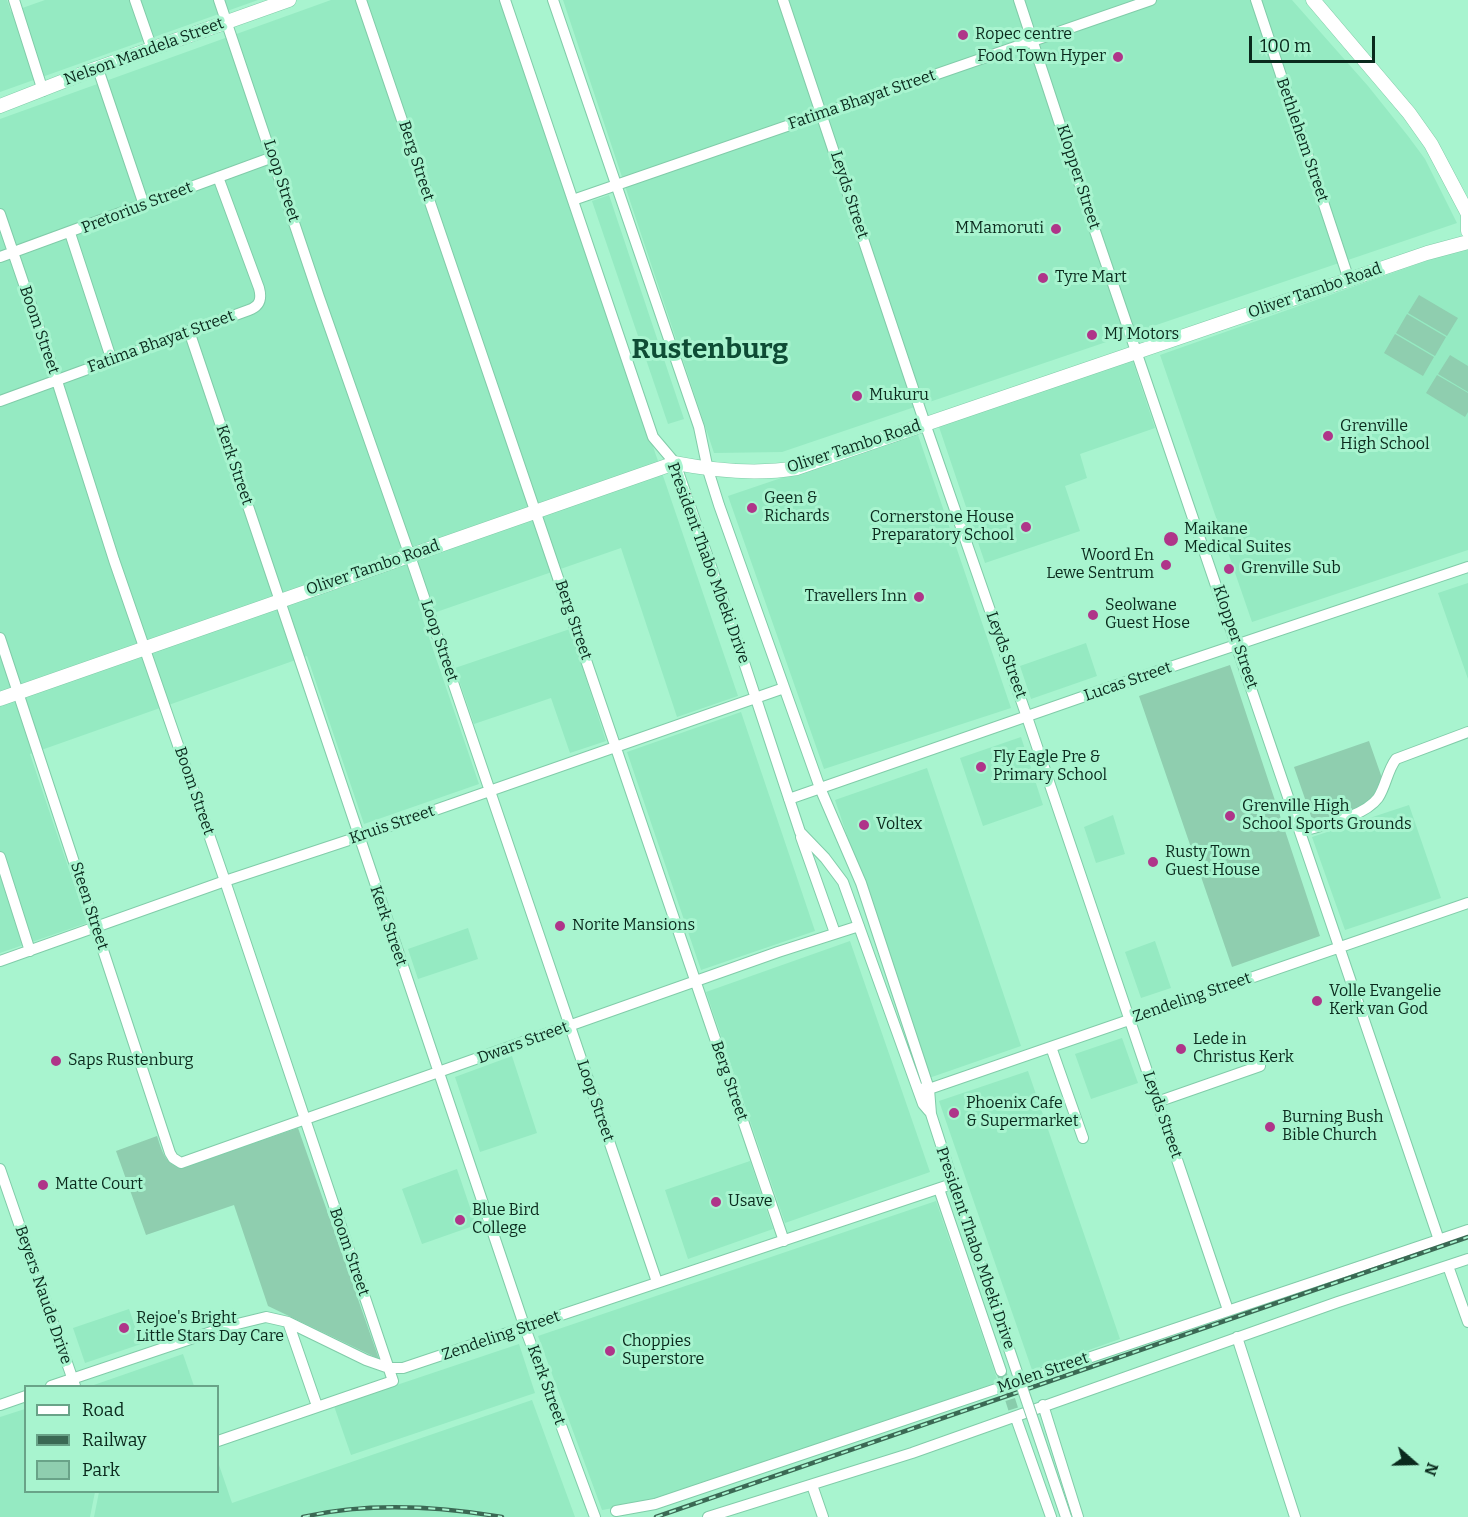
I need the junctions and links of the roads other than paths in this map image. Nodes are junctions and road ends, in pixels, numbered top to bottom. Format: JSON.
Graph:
{"nodes":[{"id":1,"x":14,"y":0,"type":"edge"},
{"id":2,"x":135,"y":0,"type":"edge"},
{"id":3,"x":219,"y":0,"type":"edge"},
{"id":4,"x":289,"y":0,"type":"edge"},
{"id":5,"x":361,"y":0,"type":"edge"},
{"id":6,"x":505,"y":0,"type":"edge"},
{"id":7,"x":552,"y":0,"type":"edge"},
{"id":8,"x":783,"y":0,"type":"edge"},
{"id":9,"x":1018,"y":0,"type":"edge"},
{"id":10,"x":1151,"y":0,"type":"edge"},
{"id":11,"x":1256,"y":0,"type":"edge"},
{"id":12,"x":1312,"y":0,"type":"edge"},
{"id":13,"x":227,"y":22,"type":"junction"},
{"id":14,"x":1032,"y":40,"type":"junction"},
{"id":15,"x":152,"y":49,"type":"junction"},
{"id":16,"x":98,"y":69,"type":"junction"},
{"id":17,"x":43,"y":90,"type":"junction"},
{"id":18,"x":0,"y":106,"type":"edge"},
{"id":19,"x":822,"y":114,"type":"junction"},
{"id":20,"x":273,"y":157,"type":"junction"},
{"id":21,"x":218,"y":177,"type":"junction"},
{"id":22,"x":617,"y":185,"type":"junction"},
{"id":23,"x":573,"y":200,"type":"junction"},
{"id":24,"x":144,"y":205,"type":"junction"},
{"id":25,"x":0,"y":214,"type":"edge"},
{"id":26,"x":1468,"y":214,"type":"edge"},
{"id":27,"x":1468,"y":231,"type":"edge"},
{"id":28,"x":70,"y":233,"type":"junction"},
{"id":29,"x":1468,"y":242,"type":"edge"},
{"id":30,"x":13,"y":252,"type":"junction"},
{"id":31,"x":0,"y":257,"type":"edge"},
{"id":32,"x":1349,"y":280,"type":"junction"},
{"id":33,"x":189,"y":332,"type":"junction"},
{"id":34,"x":1138,"y":350,"type":"junction"},
{"id":35,"x":112,"y":361,"type":"junction"},
{"id":36,"x":57,"y":381,"type":"junction"},
{"id":37,"x":0,"y":400,"type":"edge"},
{"id":38,"x":925,"y":423,"type":"junction"},
{"id":39,"x":675,"y":463,"type":"junction"},
{"id":40,"x":709,"y":472,"type":"junction"},
{"id":41,"x":535,"y":513,"type":"junction"},
{"id":42,"x":410,"y":556,"type":"junction"},
{"id":43,"x":1468,"y":567,"type":"edge"},
{"id":44,"x":280,"y":600,"type":"junction"},
{"id":45,"x":0,"y":638,"type":"edge"},
{"id":46,"x":1239,"y":645,"type":"junction"},
{"id":47,"x":145,"y":649,"type":"junction"},
{"id":48,"x":784,"y":688,"type":"junction"},
{"id":49,"x":18,"y":693,"type":"junction"},
{"id":50,"x":756,"y":697,"type":"junction"},
{"id":51,"x":0,"y":699,"type":"edge"},
{"id":52,"x":1027,"y":717,"type":"junction"},
{"id":53,"x":1468,"y":732,"type":"edge"},
{"id":54,"x":617,"y":746,"type":"junction"},
{"id":55,"x":820,"y":788,"type":"junction"},
{"id":56,"x":490,"y":791,"type":"junction"},
{"id":57,"x":789,"y":799,"type":"junction"},
{"id":58,"x":800,"y":832,"type":"junction"},
{"id":59,"x":1300,"y":832,"type":"junction"},
{"id":60,"x":358,"y":837,"type":"junction"},
{"id":61,"x":0,"y":857,"type":"edge"},
{"id":62,"x":225,"y":881,"type":"junction"},
{"id":63,"x":1468,"y":903,"type":"edge"},
{"id":64,"x":859,"y":926,"type":"junction"},
{"id":65,"x":95,"y":927,"type":"junction"},
{"id":66,"x":835,"y":933,"type":"junction"},
{"id":67,"x":1338,"y":947,"type":"junction"},
{"id":68,"x":30,"y":951,"type":"junction"},
{"id":69,"x":0,"y":961,"type":"edge"},
{"id":70,"x":695,"y":982,"type":"junction"},
{"id":71,"x":1128,"y":1020,"type":"junction"},
{"id":72,"x":569,"y":1027,"type":"junction"},
{"id":73,"x":1051,"y":1047,"type":"junction"},
{"id":74,"x":1260,"y":1066,"type":"dead end"},
{"id":75,"x":438,"y":1074,"type":"junction"},
{"id":76,"x":916,"y":1084,"type":"junction"},
{"id":77,"x":928,"y":1089,"type":"junction"},
{"id":78,"x":1157,"y":1102,"type":"junction"},
{"id":79,"x":931,"y":1114,"type":"junction"},
{"id":80,"x":304,"y":1120,"type":"junction"},
{"id":81,"x":1083,"y":1138,"type":"dead end"},
{"id":82,"x":188,"y":1161,"type":"joint"},
{"id":83,"x":0,"y":1169,"type":"edge"},
{"id":84,"x":952,"y":1184,"type":"junction"},
{"id":85,"x":939,"y":1189,"type":"junction"},
{"id":86,"x":1468,"y":1230,"type":"edge"},
{"id":87,"x":1439,"y":1240,"type":"junction"},
{"id":88,"x":784,"y":1241,"type":"junction"},
{"id":89,"x":1468,"y":1259,"type":"edge"},
{"id":90,"x":1448,"y":1266,"type":"junction"},
{"id":91,"x":657,"y":1282,"type":"junction"},
{"id":92,"x":1228,"y":1310,"type":"junction"},
{"id":93,"x":288,"y":1322,"type":"junction"},
{"id":94,"x":1468,"y":1322,"type":"edge"},
{"id":95,"x":525,"y":1328,"type":"junction"},
{"id":96,"x":1237,"y":1337,"type":"junction"},
{"id":97,"x":389,"y":1368,"type":"junction"},
{"id":98,"x":1001,"y":1371,"type":"tunnel mouth"},
{"id":99,"x":74,"y":1383,"type":"edge"},
{"id":100,"x":59,"y":1385,"type":"edge"},
{"id":101,"x":24,"y":1397,"type":"edge"},
{"id":102,"x":0,"y":1404,"type":"edge"},
{"id":103,"x":1043,"y":1405,"type":"junction"},
{"id":104,"x":317,"y":1406,"type":"junction"},
{"id":105,"x":1017,"y":1421,"type":"tunnel mouth"},
{"id":106,"x":219,"y":1441,"type":"edge"},
{"id":107,"x":812,"y":1485,"type":"junction"},
{"id":108,"x":616,"y":1511,"type":"dead end"},
{"id":109,"x":595,"y":1517,"type":"edge"},
{"id":110,"x":708,"y":1517,"type":"edge"},
{"id":111,"x":823,"y":1517,"type":"edge"},
{"id":112,"x":1051,"y":1517,"type":"edge"},
{"id":113,"x":1066,"y":1517,"type":"edge"},
{"id":114,"x":1078,"y":1517,"type":"edge"},
{"id":115,"x":1295,"y":1517,"type":"edge"}],
"edges":[{"from":1,"to":17,"type":"street"},
{"from":2,"to":15,"type":"street"},
{"from":3,"to":13,"type":"street","name":"Loop Street"},
{"from":4,"to":13,"type":"main road","name":"Nelson Mandela Street"},
{"from":5,"to":41,"type":"street","name":"Berg Street"},
{"from":6,"to":23,"type":"street","name":"President Thabo Mbeki Drive"},
{"from":7,"to":22,"type":"street","name":"President Thabo Mbeki Drive"},
{"from":8,"to":19,"type":"street","name":"Leyds Street"},
{"from":9,"to":14,"type":"street","name":"Klopper Street"},
{"from":10,"to":14,"type":"street","name":"Fatima Bhayat Street"},
{"from":11,"to":32,"type":"street","name":"Bethlehem Street"},
{"from":12,"to":26,"type":"main road"},
{"from":13,"to":15,"type":"main road","name":"Nelson Mandela Street"},
{"from":13,"to":20,"type":"street","name":"Loop Street"},
{"from":14,"to":19,"type":"street","name":"Fatima Bhayat Street"},
{"from":14,"to":34,"type":"street","name":"Klopper Street"},
{"from":15,"to":16,"type":"main road","name":"Nelson Mandela Street"},
{"from":16,"to":17,"type":"main road","name":"Nelson Mandela Street"},
{"from":16,"to":24,"type":"street"},
{"from":17,"to":18,"type":"main road","name":"Nelson Mandela Street"},
{"from":19,"to":22,"type":"street","name":"Fatima Bhayat Street"},
{"from":19,"to":38,"type":"street","name":"Leyds Street"},
{"from":20,"to":21,"type":"street","name":"Pretorius Street"},
{"from":20,"to":42,"type":"street","name":"Loop Street"},
{"from":21,"to":24,"type":"street","name":"Pretorius Street"},
{"from":21,"to":33,"type":"street","name":"Fatima Bhayat Street"},
{"from":22,"to":23,"type":"street","name":"Fatima Bhayat Street"},
{"from":22,"to":40,"type":"street","name":"President Thabo Mbeki Drive"},
{"from":23,"to":39,"type":"street","name":"President Thabo Mbeki Drive"},
{"from":24,"to":28,"type":"street","name":"Pretorius Street"},
{"from":25,"to":30,"type":"street","name":"Boom Street"},
{"from":26,"to":27,"type":"main road"},
{"from":28,"to":30,"type":"street","name":"Pretorius Street"},
{"from":28,"to":35,"type":"street"},
{"from":29,"to":32,"type":"main road","name":"Oliver Tambo Road"},
{"from":30,"to":31,"type":"street","name":"Pretorius Street"},
{"from":30,"to":36,"type":"street","name":"Boom Street"},
{"from":32,"to":34,"type":"main road","name":"Oliver Tambo Road"},
{"from":33,"to":35,"type":"street","name":"Fatima Bhayat Street"},
{"from":33,"to":44,"type":"street","name":"Kerk Street"},
{"from":34,"to":38,"type":"main road","name":"Oliver Tambo Road"},
{"from":34,"to":46,"type":"street","name":"Klopper Street"},
{"from":35,"to":36,"type":"street","name":"Fatima Bhayat Street"},
{"from":36,"to":37,"type":"street","name":"Fatima Bhayat Street"},
{"from":36,"to":47,"type":"street","name":"Boom Street"},
{"from":38,"to":40,"type":"main road","name":"Oliver Tambo Road"},
{"from":38,"to":52,"type":"street","name":"Leyds Street"},
{"from":39,"to":40,"type":"main road","name":"Oliver Tambo Road"},
{"from":39,"to":41,"type":"main road","name":"Oliver Tambo Road"},
{"from":39,"to":50,"type":"street","name":"President Thabo Mbeki Drive"},
{"from":40,"to":48,"type":"street","name":"President Thabo Mbeki Drive"},
{"from":41,"to":42,"type":"main road","name":"Oliver Tambo Road"},
{"from":41,"to":54,"type":"street","name":"Berg Street"},
{"from":42,"to":44,"type":"main road","name":"Oliver Tambo Road"},
{"from":42,"to":56,"type":"street","name":"Loop Street"},
{"from":43,"to":46,"type":"street","name":"Lucas Street"},
{"from":44,"to":47,"type":"main road","name":"Oliver Tambo Road"},
{"from":44,"to":60,"type":"street","name":"Kerk Street"},
{"from":45,"to":49,"type":"street","name":"Steen Street"},
{"from":46,"to":52,"type":"street","name":"Lucas Street"},
{"from":46,"to":59,"type":"street","name":"Klopper Street"},
{"from":47,"to":49,"type":"main road","name":"Oliver Tambo Road"},
{"from":47,"to":62,"type":"street","name":"Boom Street"},
{"from":48,"to":50,"type":"street","name":"Kruis Street"},
{"from":48,"to":55,"type":"street","name":"President Thabo Mbeki Drive"},
{"from":49,"to":51,"type":"main road","name":"Oliver Tambo Road"},
{"from":49,"to":65,"type":"street","name":"Steen Street"},
{"from":50,"to":54,"type":"street","name":"Kruis Street"},
{"from":50,"to":57,"type":"street","name":"President Thabo Mbeki Drive"},
{"from":52,"to":55,"type":"street","name":"Lucas Street"},
{"from":52,"to":71,"type":"street","name":"Leyds Street"},
{"from":53,"to":59,"type":"street"},
{"from":54,"to":56,"type":"street","name":"Kruis Street"},
{"from":54,"to":70,"type":"street","name":"Berg Street"},
{"from":55,"to":57,"type":"street","name":"Lucas Street"},
{"from":55,"to":77,"type":"street","name":"President Thabo Mbeki Drive"},
{"from":56,"to":60,"type":"street","name":"Kruis Street"},
{"from":56,"to":72,"type":"street","name":"Loop Street"},
{"from":57,"to":58,"type":"street","name":"President Thabo Mbeki Drive"},
{"from":58,"to":64,"type":"street","name":"President Thabo Mbeki Drive"},
{"from":58,"to":66,"type":"street"},
{"from":59,"to":67,"type":"street","name":"Klopper Street"},
{"from":60,"to":62,"type":"street","name":"Kruis Street"},
{"from":60,"to":75,"type":"street","name":"Kerk Street"},
{"from":61,"to":68,"type":"street"},
{"from":62,"to":65,"type":"street","name":"Kruis Street"},
{"from":62,"to":80,"type":"street","name":"Boom Street"},
{"from":63,"to":67,"type":"street","name":"Zendeling Street"},
{"from":64,"to":66,"type":"street","name":"Dwars Street"},
{"from":64,"to":76,"type":"street","name":"President Thabo Mbeki Drive"},
{"from":65,"to":68,"type":"street","name":"Kruis Street"},
{"from":65,"to":82,"type":"street","name":"Steen Street"},
{"from":66,"to":70,"type":"street","name":"Dwars Street"},
{"from":67,"to":71,"type":"street","name":"Zendeling Street"},
{"from":67,"to":87,"type":"street","name":"Klopper Street"},
{"from":68,"to":69,"type":"street","name":"Kruis Street"},
{"from":70,"to":72,"type":"street","name":"Dwars Street"},
{"from":70,"to":88,"type":"street","name":"Berg Street"},
{"from":71,"to":73,"type":"street","name":"Zendeling Street"},
{"from":71,"to":78,"type":"street","name":"Leyds Street"},
{"from":72,"to":75,"type":"street","name":"Dwars Street"},
{"from":72,"to":91,"type":"street","name":"Loop Street"},
{"from":73,"to":77,"type":"street","name":"Zendeling Street"},
{"from":73,"to":81,"type":"street"},
{"from":74,"to":78,"type":"street"},
{"from":75,"to":80,"type":"street","name":"Dwars Street"},
{"from":75,"to":95,"type":"street","name":"Kerk Street"},
{"from":76,"to":77,"type":"street"},
{"from":76,"to":79,"type":"street","name":"President Thabo Mbeki Drive"},
{"from":77,"to":79,"type":"street","name":"President Thabo Mbeki Drive"},
{"from":78,"to":92,"type":"street","name":"Leyds Street"},
{"from":79,"to":84,"type":"street","name":"President Thabo Mbeki Drive"},
{"from":80,"to":82,"type":"street","name":"Dwars Street"},
{"from":80,"to":97,"type":"street","name":"Boom Street"},
{"from":83,"to":99,"type":"street","name":"Beyers Naude Drive"},
{"from":84,"to":85,"type":"street","name":"Zendeling Street"},
{"from":84,"to":113,"type":"street","name":"President Thabo Mbeki Drive","bridge":true},
{"from":85,"to":88,"type":"street","name":"Zendeling Street"},
{"from":85,"to":98,"type":"street"},
{"from":86,"to":87,"type":"street","name":"Molen Street"},
{"from":87,"to":92,"type":"street","name":"Molen Street"},
{"from":88,"to":91,"type":"street","name":"Zendeling Street"},
{"from":89,"to":90,"type":"street","name":"Molen Street"},
{"from":90,"to":94,"type":"street"},
{"from":90,"to":96,"type":"street","name":"Molen Street"},
{"from":91,"to":95,"type":"street","name":"Zendeling Street"},
{"from":92,"to":108,"type":"street","name":"Molen Street"},
{"from":93,"to":97,"type":"street"},
{"from":93,"to":99,"type":"street"},
{"from":93,"to":104,"type":"street"},
{"from":95,"to":97,"type":"street","name":"Zendeling Street"},
{"from":95,"to":109,"type":"street","name":"Kerk Street"},
{"from":96,"to":103,"type":"street","name":"Molen Street"},
{"from":96,"to":115,"type":"street"},
{"from":97,"to":104,"type":"street"},
{"from":99,"to":100,"type":"street"},
{"from":101,"to":102,"type":"street"},
{"from":103,"to":107,"type":"street","name":"Molen Street"},
{"from":103,"to":114,"type":"street"},
{"from":104,"to":106,"type":"street"},
{"from":105,"to":112,"type":"street"},
{"from":107,"to":110,"type":"street","name":"Molen Street"},
{"from":107,"to":111,"type":"street"}]}
